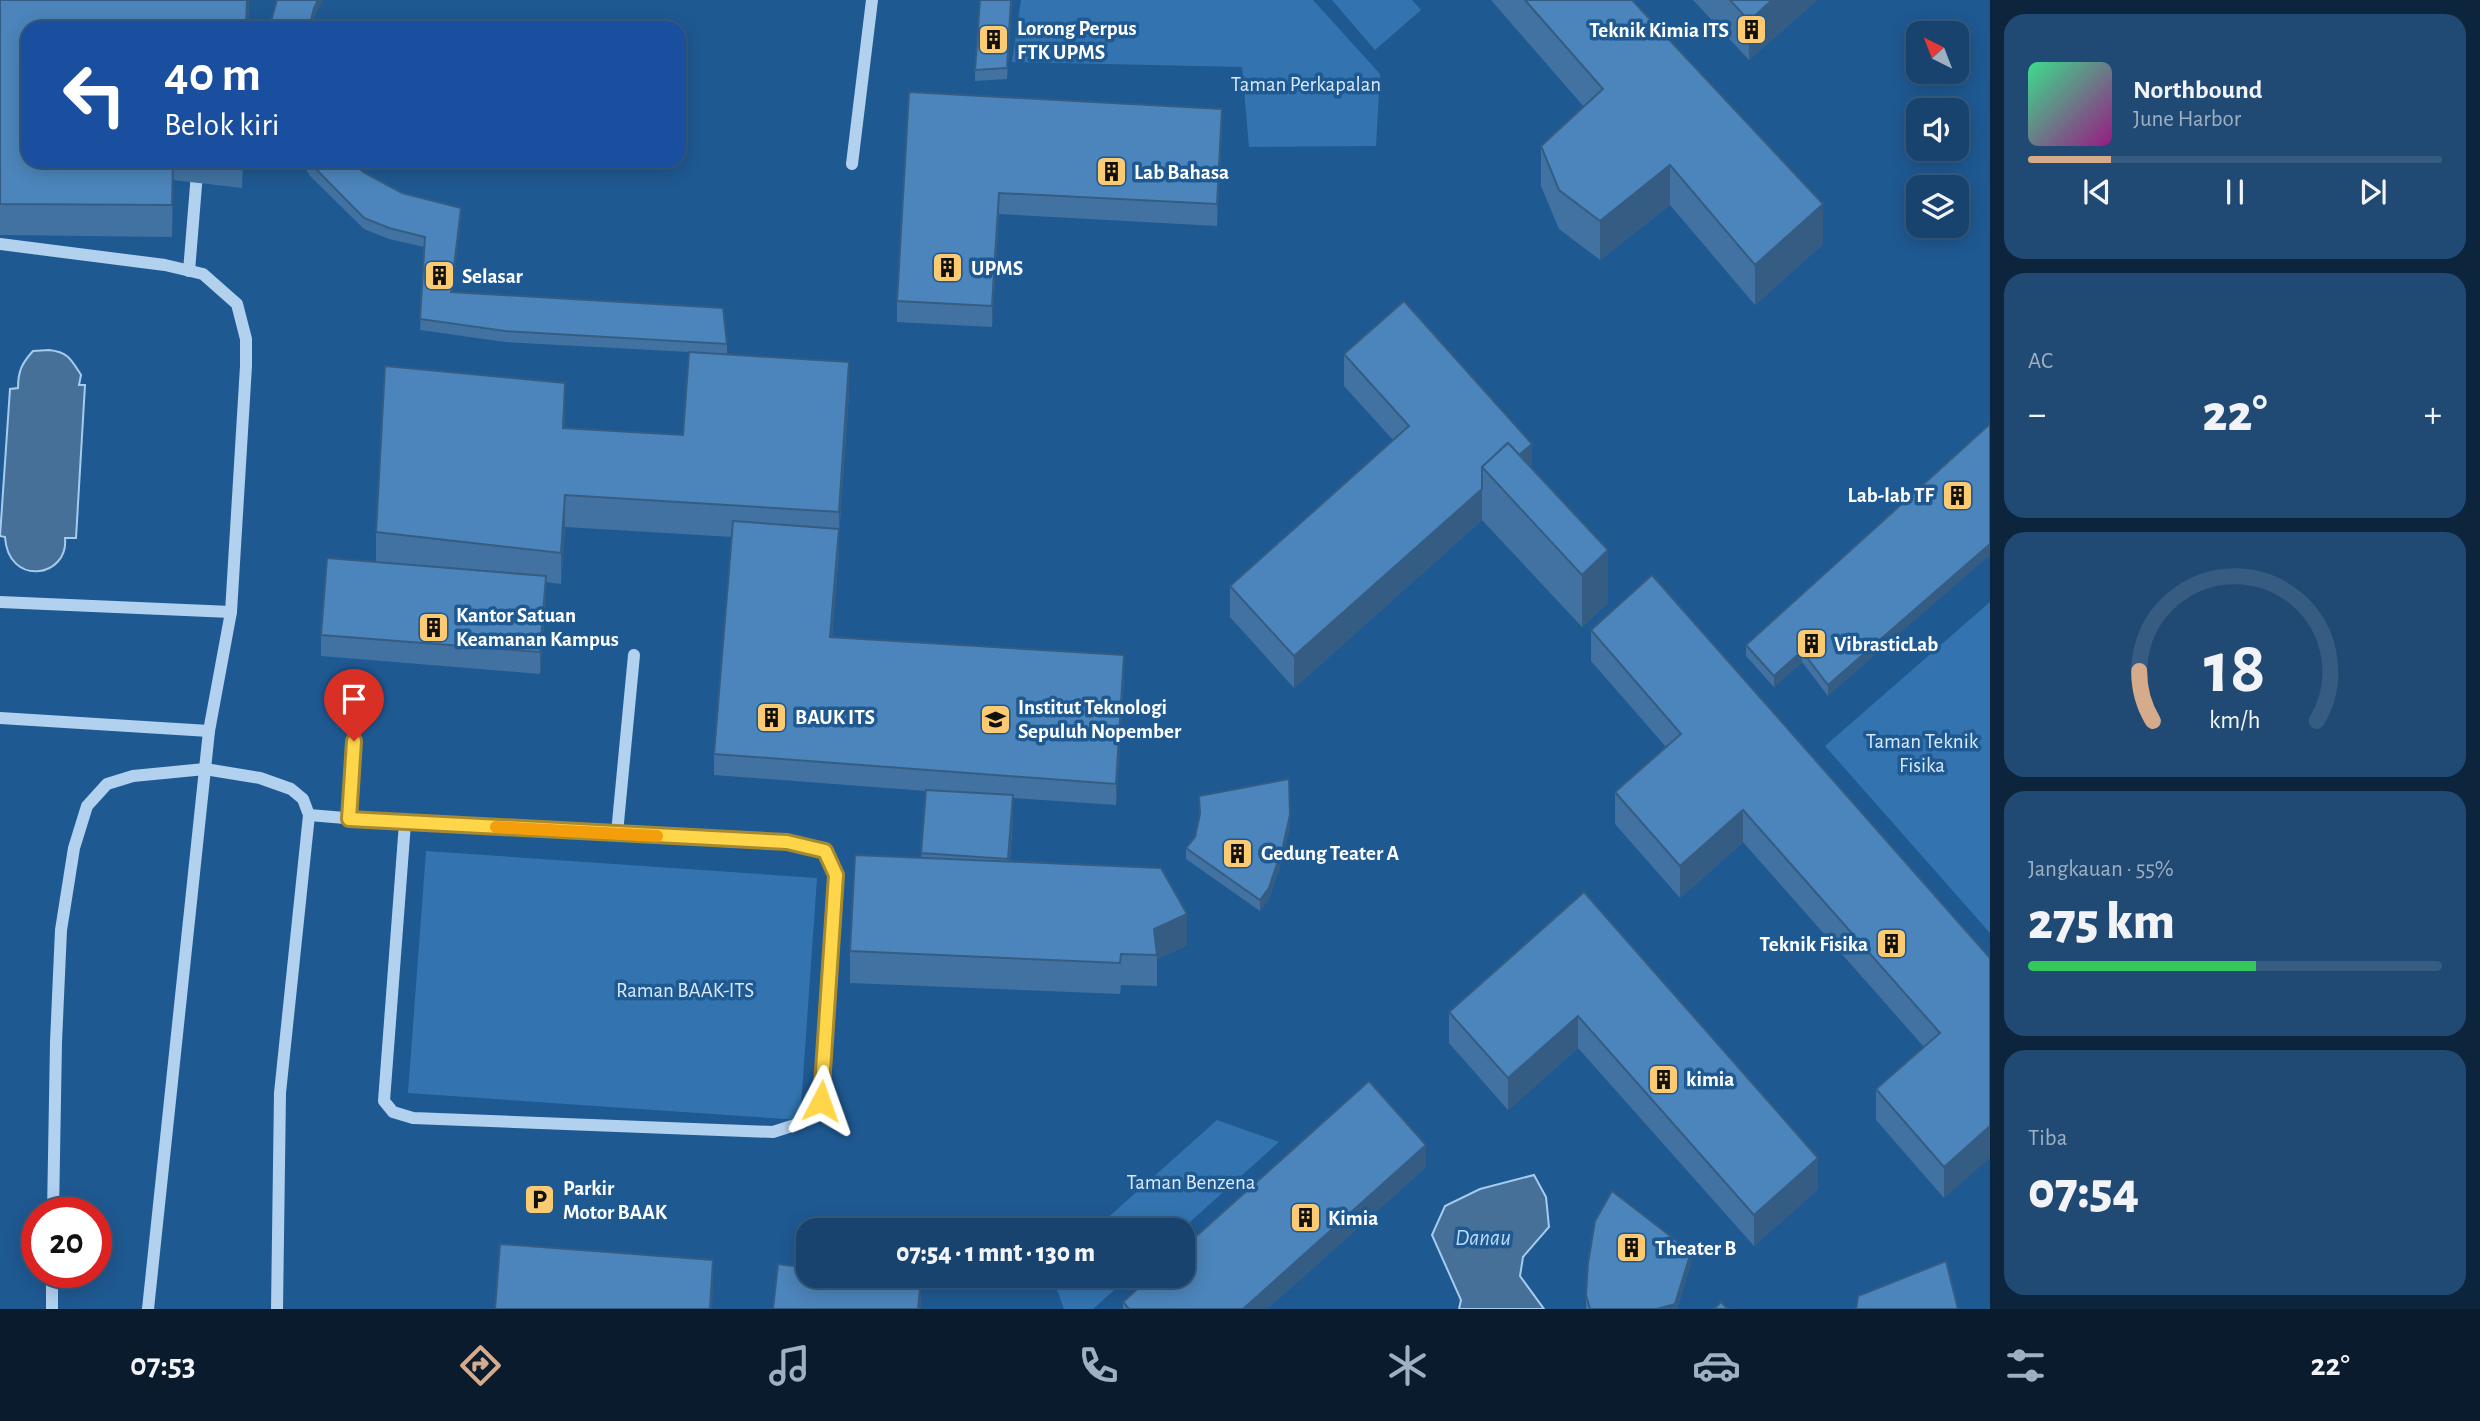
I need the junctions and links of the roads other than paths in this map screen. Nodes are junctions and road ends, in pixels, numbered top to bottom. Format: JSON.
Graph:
{"nodes":[{"id":1,"x":872,"y":0,"type":"edge"},
{"id":2,"x":852,"y":164,"type":"dead end"},
{"id":3,"x":197,"y":168,"type":"edge"},
{"id":4,"x":0,"y":244,"type":"edge"},
{"id":5,"x":188,"y":271,"type":"junction"},
{"id":6,"x":0,"y":602,"type":"edge"},
{"id":7,"x":231,"y":612,"type":"junction"},
{"id":8,"x":634,"y":654,"type":"dead end"},
{"id":9,"x":357,"y":688,"type":"dead end"},
{"id":10,"x":0,"y":719,"type":"edge"},
{"id":11,"x":209,"y":731,"type":"junction"},
{"id":12,"x":205,"y":769,"type":"junction"},
{"id":13,"x":309,"y":815,"type":"junction"},
{"id":14,"x":349,"y":819,"type":"junction"},
{"id":15,"x":405,"y":823,"type":"junction"},
{"id":16,"x":617,"y":833,"type":"junction"},
{"id":17,"x":53,"y":1197,"type":"edge"},
{"id":18,"x":52,"y":1288,"type":"edge"},
{"id":19,"x":51,"y":1309,"type":"edge"},
{"id":20,"x":148,"y":1309,"type":"edge"},
{"id":21,"x":277,"y":1309,"type":"edge"}],
"edges":[{"from":1,"to":2,"type":"street"},
{"from":3,"to":5,"type":"street"},
{"from":4,"to":5,"type":"street"},
{"from":5,"to":7,"type":"street"},
{"from":6,"to":7,"type":"street"},
{"from":7,"to":11,"type":"street"},
{"from":8,"to":16,"type":"street"},
{"from":9,"to":14,"type":"street"},
{"from":10,"to":11,"type":"street"},
{"from":11,"to":12,"type":"street"},
{"from":12,"to":13,"type":"street"},
{"from":12,"to":17,"type":"street"},
{"from":12,"to":20,"type":"street"},
{"from":13,"to":14,"type":"street"},
{"from":13,"to":21,"type":"street"},
{"from":14,"to":15,"type":"street"},
{"from":15,"to":16,"type":"street"},
{"from":15,"to":16,"type":"street"},
{"from":18,"to":19,"type":"street"}]}
